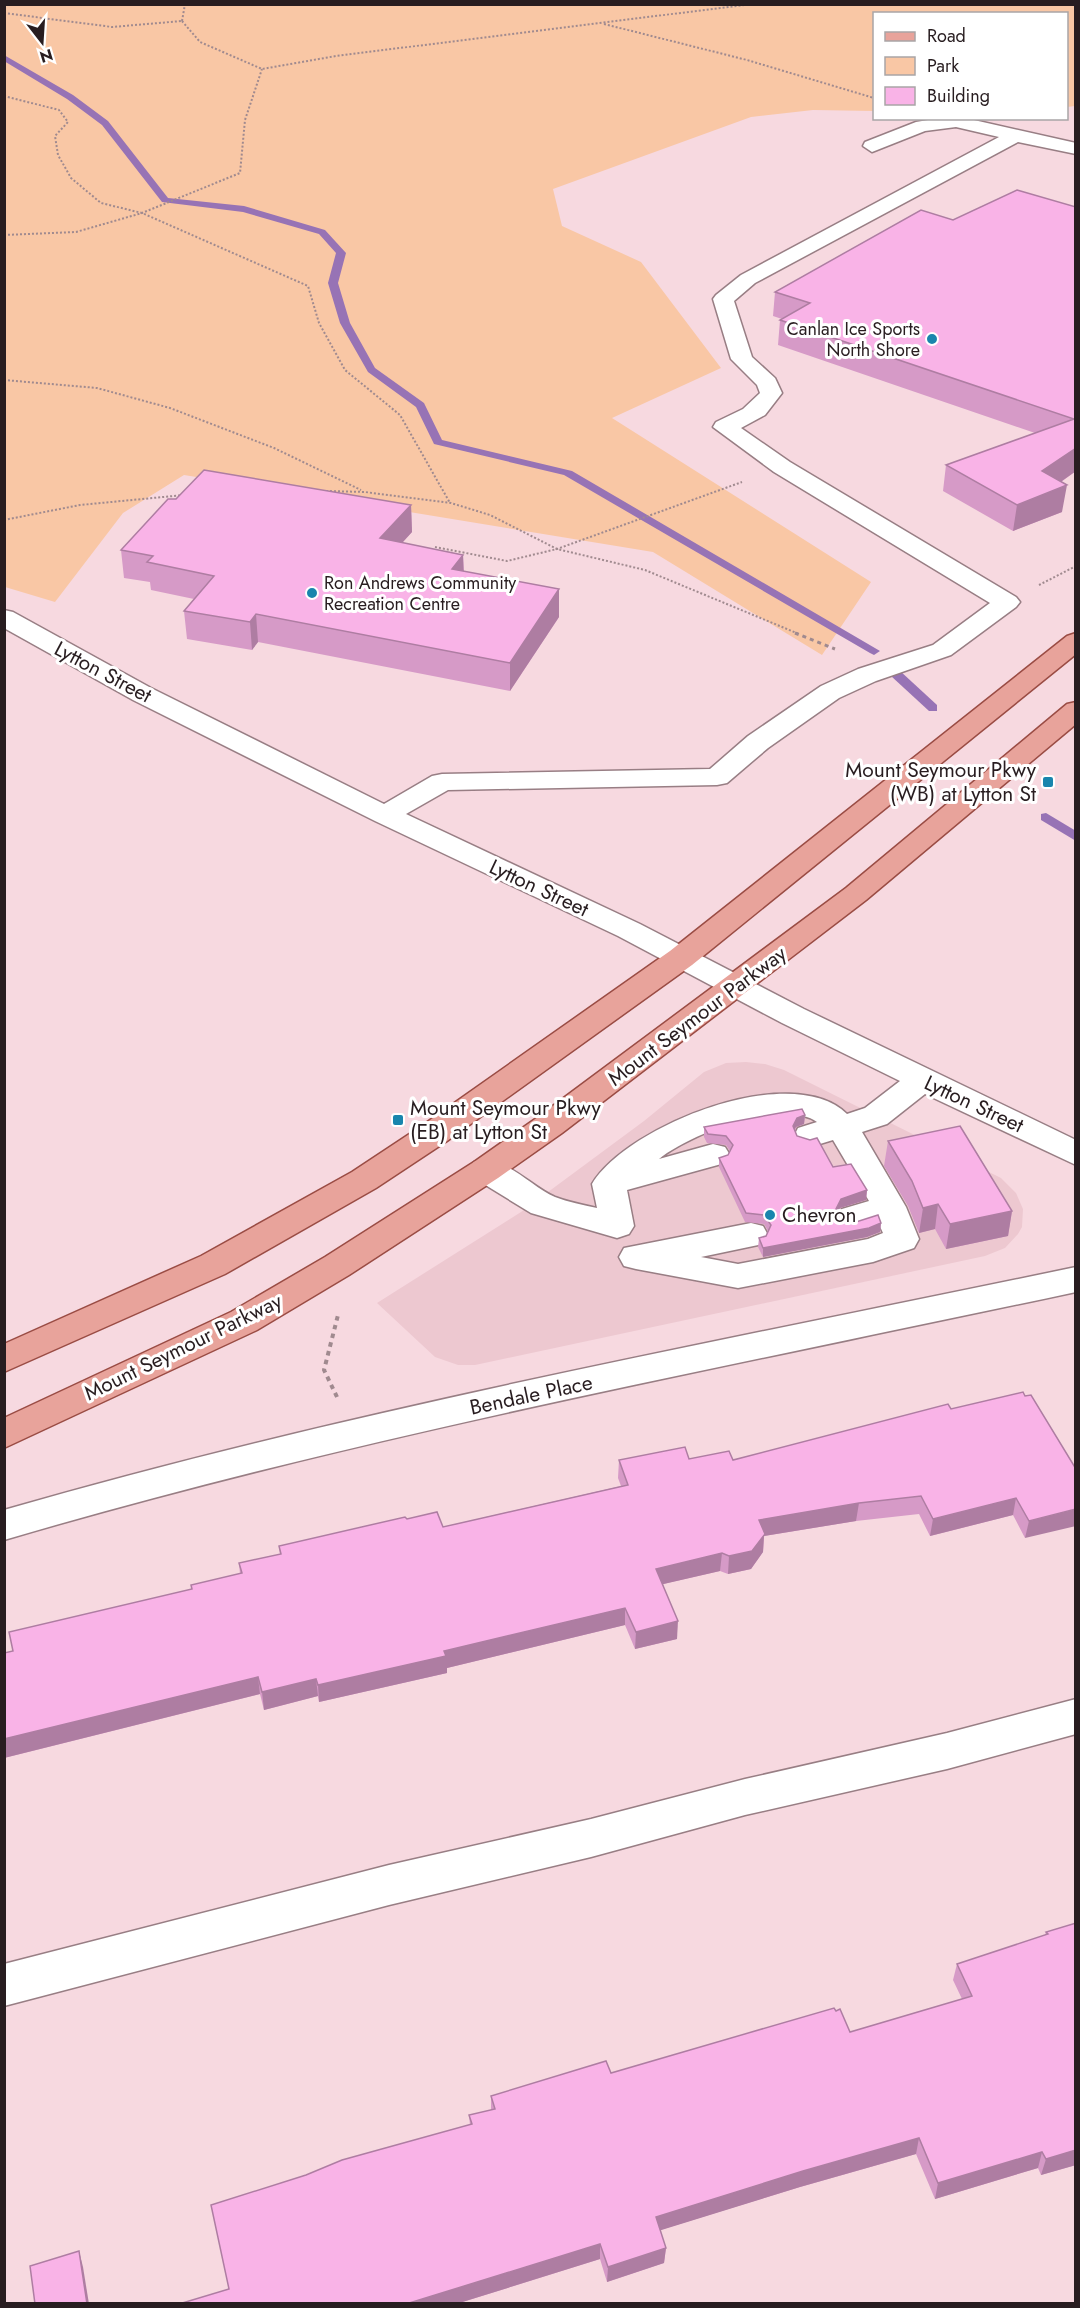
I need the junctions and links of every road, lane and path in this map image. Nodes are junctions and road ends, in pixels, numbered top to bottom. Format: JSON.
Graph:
{"nodes":[{"id":1,"x":185,"y":4,"type":"edge"},
{"id":2,"x":752,"y":4,"type":"edge"},
{"id":3,"x":4,"y":13,"type":"edge"},
{"id":4,"x":182,"y":21,"type":"junction"},
{"id":5,"x":600,"y":23,"type":"junction"},
{"id":6,"x":262,"y":69,"type":"junction"},
{"id":7,"x":4,"y":96,"type":"edge"},
{"id":8,"x":873,"y":98,"type":"edge"},
{"id":9,"x":1017,"y":135,"type":"junction"},
{"id":10,"x":1076,"y":135,"type":"edge"},
{"id":11,"x":872,"y":146,"type":"dead end"},
{"id":12,"x":1056,"y":146,"type":"junction"},
{"id":13,"x":1076,"y":149,"type":"edge"},
{"id":14,"x":1076,"y":158,"type":"edge"},
{"id":15,"x":142,"y":213,"type":"junction"},
{"id":16,"x":4,"y":235,"type":"edge"},
{"id":17,"x":4,"y":381,"type":"edge"},
{"id":18,"x":782,"y":466,"type":"junction"},
{"id":19,"x":320,"y":491,"type":"edge"},
{"id":20,"x":365,"y":492,"type":"junction"},
{"id":21,"x":184,"y":495,"type":"edge"},
{"id":22,"x":451,"y":503,"type":"junction"},
{"id":23,"x":4,"y":520,"type":"edge"},
{"id":24,"x":435,"y":547,"type":"edge"},
{"id":25,"x":557,"y":549,"type":"junction"},
{"id":26,"x":4,"y":617,"type":"edge"},
{"id":27,"x":1076,"y":641,"type":"edge"},
{"id":28,"x":883,"y":669,"type":"junction"},
{"id":29,"x":1076,"y":710,"type":"edge"},
{"id":30,"x":385,"y":815,"type":"junction"},
{"id":31,"x":681,"y":958,"type":"junction"},
{"id":32,"x":736,"y":986,"type":"junction"},
{"id":33,"x":922,"y":1080,"type":"junction"},
{"id":34,"x":842,"y":1126,"type":"junction"},
{"id":35,"x":810,"y":1136,"type":"dead end"},
{"id":36,"x":1076,"y":1154,"type":"edge"},
{"id":37,"x":713,"y":1155,"type":"dead end"},
{"id":38,"x":486,"y":1170,"type":"junction"},
{"id":39,"x":609,"y":1184,"type":"junction"},
{"id":40,"x":889,"y":1207,"type":"junction"},
{"id":41,"x":854,"y":1217,"type":"dead end"},
{"id":42,"x":617,"y":1226,"type":"junction"},
{"id":43,"x":751,"y":1235,"type":"dead end"},
{"id":44,"x":636,"y":1257,"type":"junction"},
{"id":45,"x":1071,"y":1289,"type":"edge"},
{"id":46,"x":338,"y":1315,"type":"dead end"},
{"id":47,"x":4,"y":1359,"type":"edge"},
{"id":48,"x":354,"y":1433,"type":"junction"},
{"id":49,"x":4,"y":1434,"type":"edge"},
{"id":50,"x":4,"y":1525,"type":"edge"},
{"id":51,"x":1076,"y":1716,"type":"edge"},
{"id":52,"x":4,"y":1985,"type":"edge"}],
"edges":[{"from":1,"to":4,"type":"path"},
{"from":2,"to":5,"type":"path"},
{"from":3,"to":4,"type":"path"},
{"from":4,"to":6,"type":"path"},
{"from":5,"to":6,"type":"path"},
{"from":5,"to":8,"type":"path"},
{"from":6,"to":15,"type":"path"},
{"from":7,"to":15,"type":"path"},
{"from":9,"to":11,"type":"street"},
{"from":9,"to":12,"type":"street"},
{"from":9,"to":18,"type":"street"},
{"from":10,"to":12,"type":"street"},
{"from":12,"to":13,"type":"street"},
{"from":12,"to":14,"type":"street"},
{"from":15,"to":16,"type":"path"},
{"from":15,"to":22,"type":"path"},
{"from":17,"to":20,"type":"path"},
{"from":18,"to":25,"type":"path"},
{"from":18,"to":28,"type":"street"},
{"from":19,"to":20,"type":"path"},
{"from":20,"to":22,"type":"path"},
{"from":21,"to":23,"type":"path"},
{"from":22,"to":25,"type":"path"},
{"from":24,"to":25,"type":"path"},
{"from":25,"to":28,"type":"path"},
{"from":26,"to":30,"type":"street","name":"Lytton Street"},
{"from":27,"to":31,"type":"main road"},
{"from":28,"to":30,"type":"street"},
{"from":29,"to":32,"type":"main road","name":"Mount Seymour Parkway"},
{"from":30,"to":31,"type":"street","name":"Lytton Street"},
{"from":31,"to":32,"type":"street","name":"Lytton Street"},
{"from":31,"to":47,"type":"main road"},
{"from":32,"to":33,"type":"street","name":"Lytton Street"},
{"from":32,"to":38,"type":"main road","name":"Mount Seymour Parkway"},
{"from":33,"to":34,"type":"street"},
{"from":33,"to":36,"type":"street","name":"Lytton Street"},
{"from":34,"to":35,"type":"street"},
{"from":34,"to":39,"type":"street"},
{"from":34,"to":40,"type":"street"},
{"from":37,"to":39,"type":"street"},
{"from":38,"to":42,"type":"street"},
{"from":38,"to":49,"type":"main road","name":"Mount Seymour Parkway"},
{"from":39,"to":42,"type":"street"},
{"from":40,"to":41,"type":"street"},
{"from":40,"to":44,"type":"street"},
{"from":42,"to":44,"type":"street"},
{"from":43,"to":44,"type":"street"},
{"from":45,"to":48,"type":"street","name":"Bendale Place"},
{"from":46,"to":48,"type":"path"},
{"from":48,"to":50,"type":"street","name":"Bendale Place"},
{"from":51,"to":52,"type":"street"}]}
